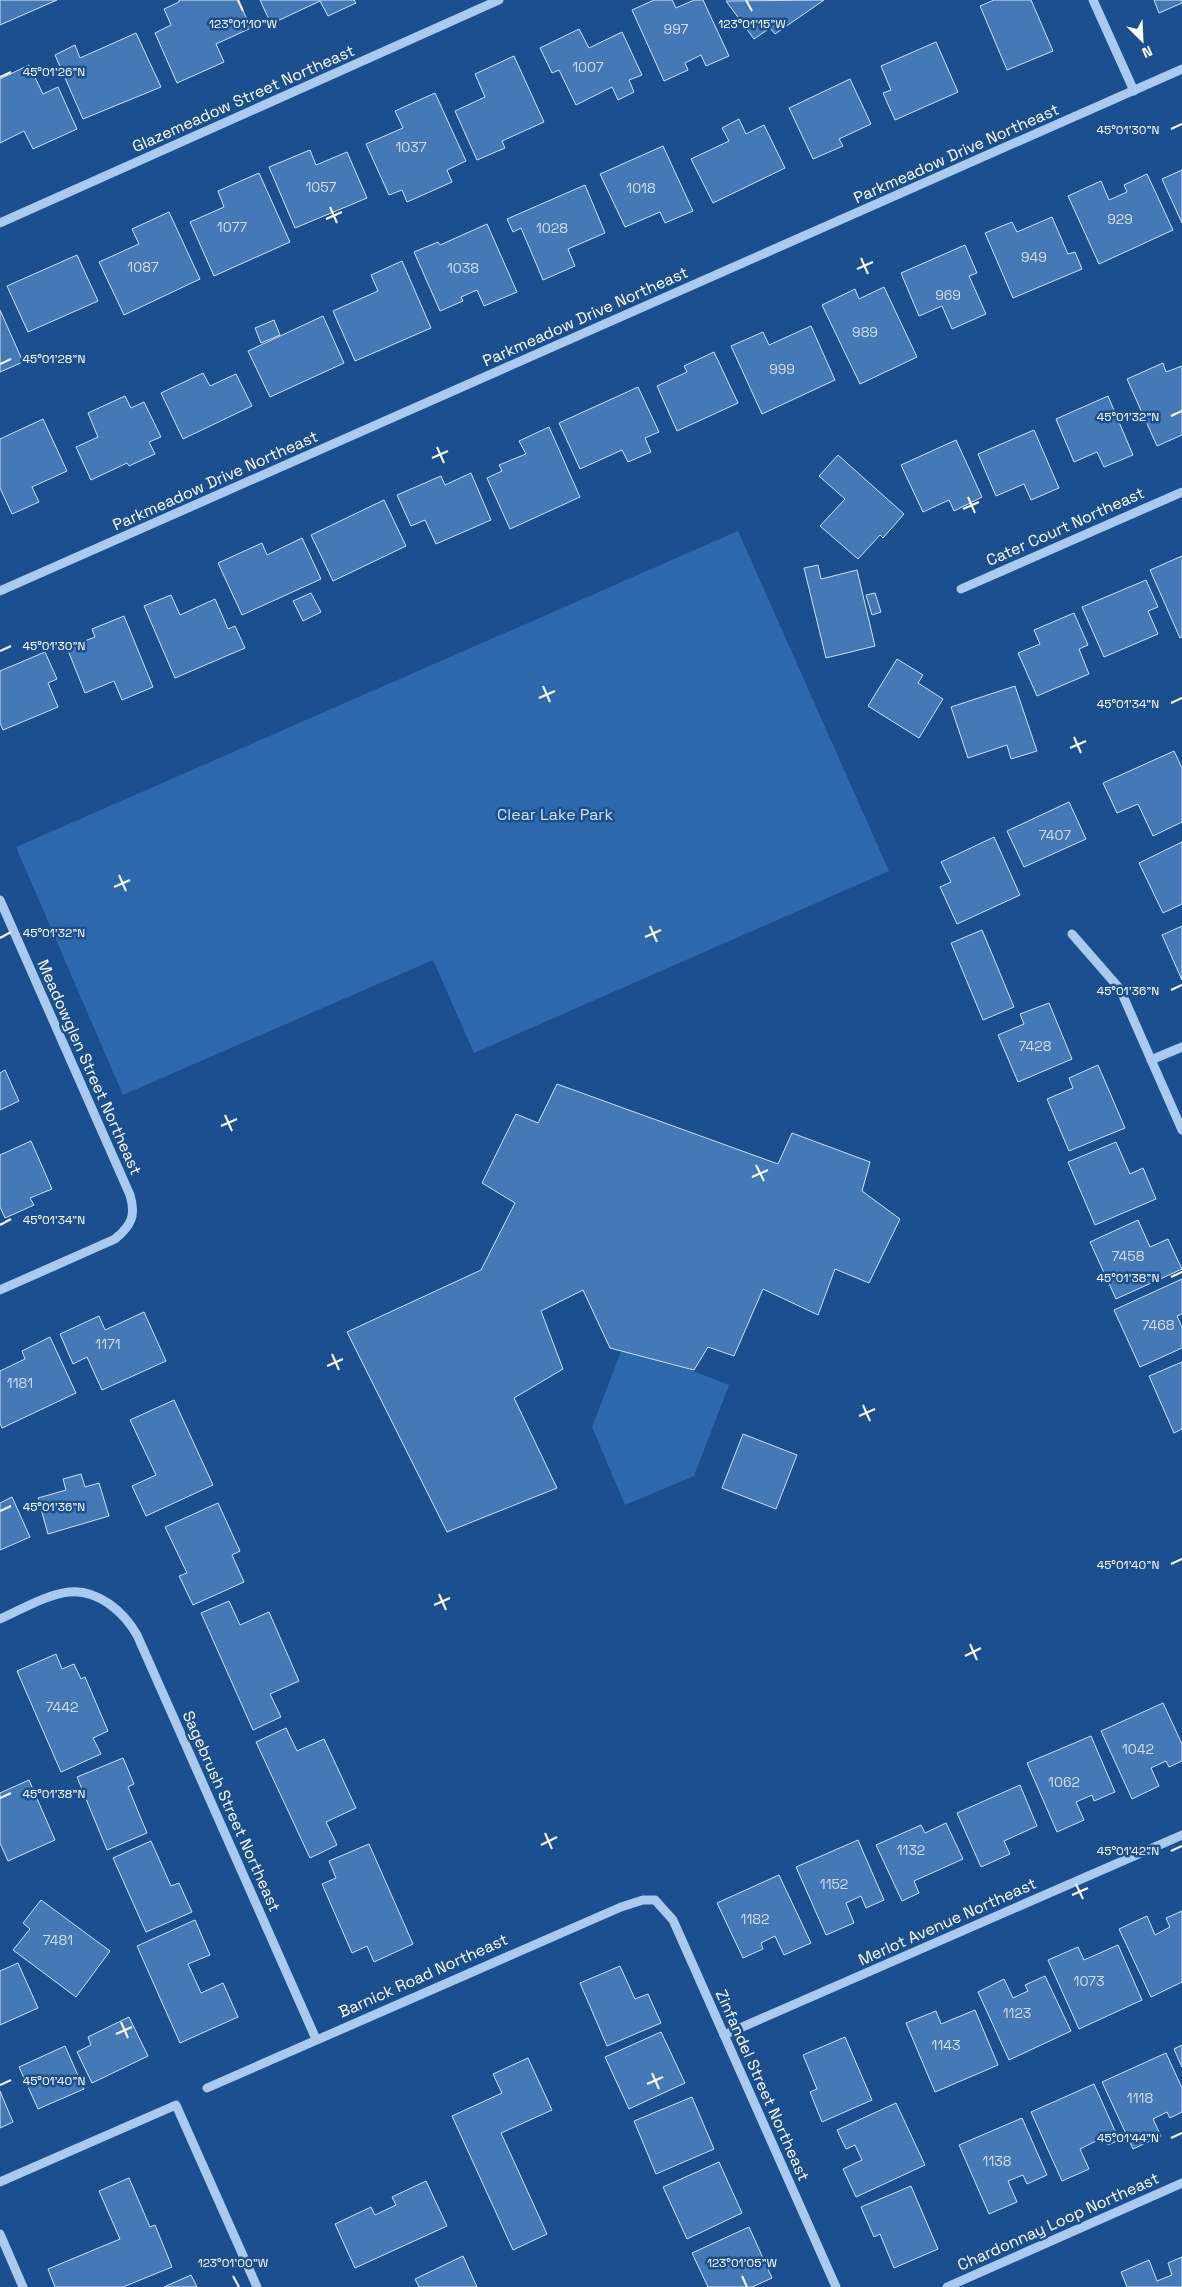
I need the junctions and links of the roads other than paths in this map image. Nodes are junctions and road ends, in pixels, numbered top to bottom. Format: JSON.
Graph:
{"nodes":[{"id":1,"x":499,"y":0,"type":"edge"},
{"id":2,"x":1093,"y":0,"type":"edge"},
{"id":3,"x":1182,"y":69,"type":"edge"},
{"id":4,"x":1134,"y":90,"type":"junction"},
{"id":5,"x":0,"y":223,"type":"edge"},
{"id":6,"x":1182,"y":492,"type":"edge"},
{"id":7,"x":961,"y":589,"type":"dead end"},
{"id":8,"x":0,"y":591,"type":"edge"},
{"id":9,"x":0,"y":900,"type":"edge"},
{"id":10,"x":1072,"y":934,"type":"dead end"},
{"id":11,"x":1182,"y":1047,"type":"edge"},
{"id":12,"x":1151,"y":1060,"type":"junction"},
{"id":13,"x":1182,"y":1130,"type":"edge"},
{"id":14,"x":0,"y":1290,"type":"edge"},
{"id":15,"x":0,"y":1619,"type":"edge"},
{"id":16,"x":1182,"y":1835,"type":"edge"},
{"id":17,"x":655,"y":1900,"type":"joint"},
{"id":18,"x":724,"y":2035,"type":"junction"},
{"id":19,"x":316,"y":2039,"type":"junction"},
{"id":20,"x":207,"y":2088,"type":"dead end"},
{"id":21,"x":0,"y":2182,"type":"edge"},
{"id":22,"x":1182,"y":2183,"type":"edge"},
{"id":23,"x":0,"y":2234,"type":"edge"},
{"id":24,"x":23,"y":2287,"type":"edge"},
{"id":25,"x":257,"y":2287,"type":"edge"},
{"id":26,"x":836,"y":2287,"type":"edge"},
{"id":27,"x":947,"y":2287,"type":"edge"}],
"edges":[{"from":1,"to":5,"type":"street","name":"Glazemeadow Street Northeast"},
{"from":2,"to":4,"type":"street"},
{"from":3,"to":4,"type":"street","name":"Parkmeadow Drive Northeast"},
{"from":4,"to":8,"type":"street","name":"Parkmeadow Drive Northeast"},
{"from":6,"to":7,"type":"street","name":"Cater Court Northeast"},
{"from":9,"to":14,"type":"street","name":"Meadowglen Street Northeast"},
{"from":10,"to":12,"type":"street"},
{"from":11,"to":12,"type":"street"},
{"from":12,"to":13,"type":"street"},
{"from":15,"to":19,"type":"street","name":"Sagebrush Street Northeast"},
{"from":16,"to":18,"type":"street","name":"Merlot Avenue Northeast"},
{"from":17,"to":18,"type":"street","name":"Zinfandel Street Northeast"},
{"from":17,"to":19,"type":"street","name":"Barnick Road Northeast"},
{"from":18,"to":26,"type":"street","name":"Zinfandel Street Northeast"},
{"from":19,"to":20,"type":"street","name":"Barnick Road Northeast"},
{"from":21,"to":25,"type":"street"},
{"from":22,"to":27,"type":"street","name":"Chardonnay Loop Northeast"},
{"from":23,"to":24,"type":"street"}]}
